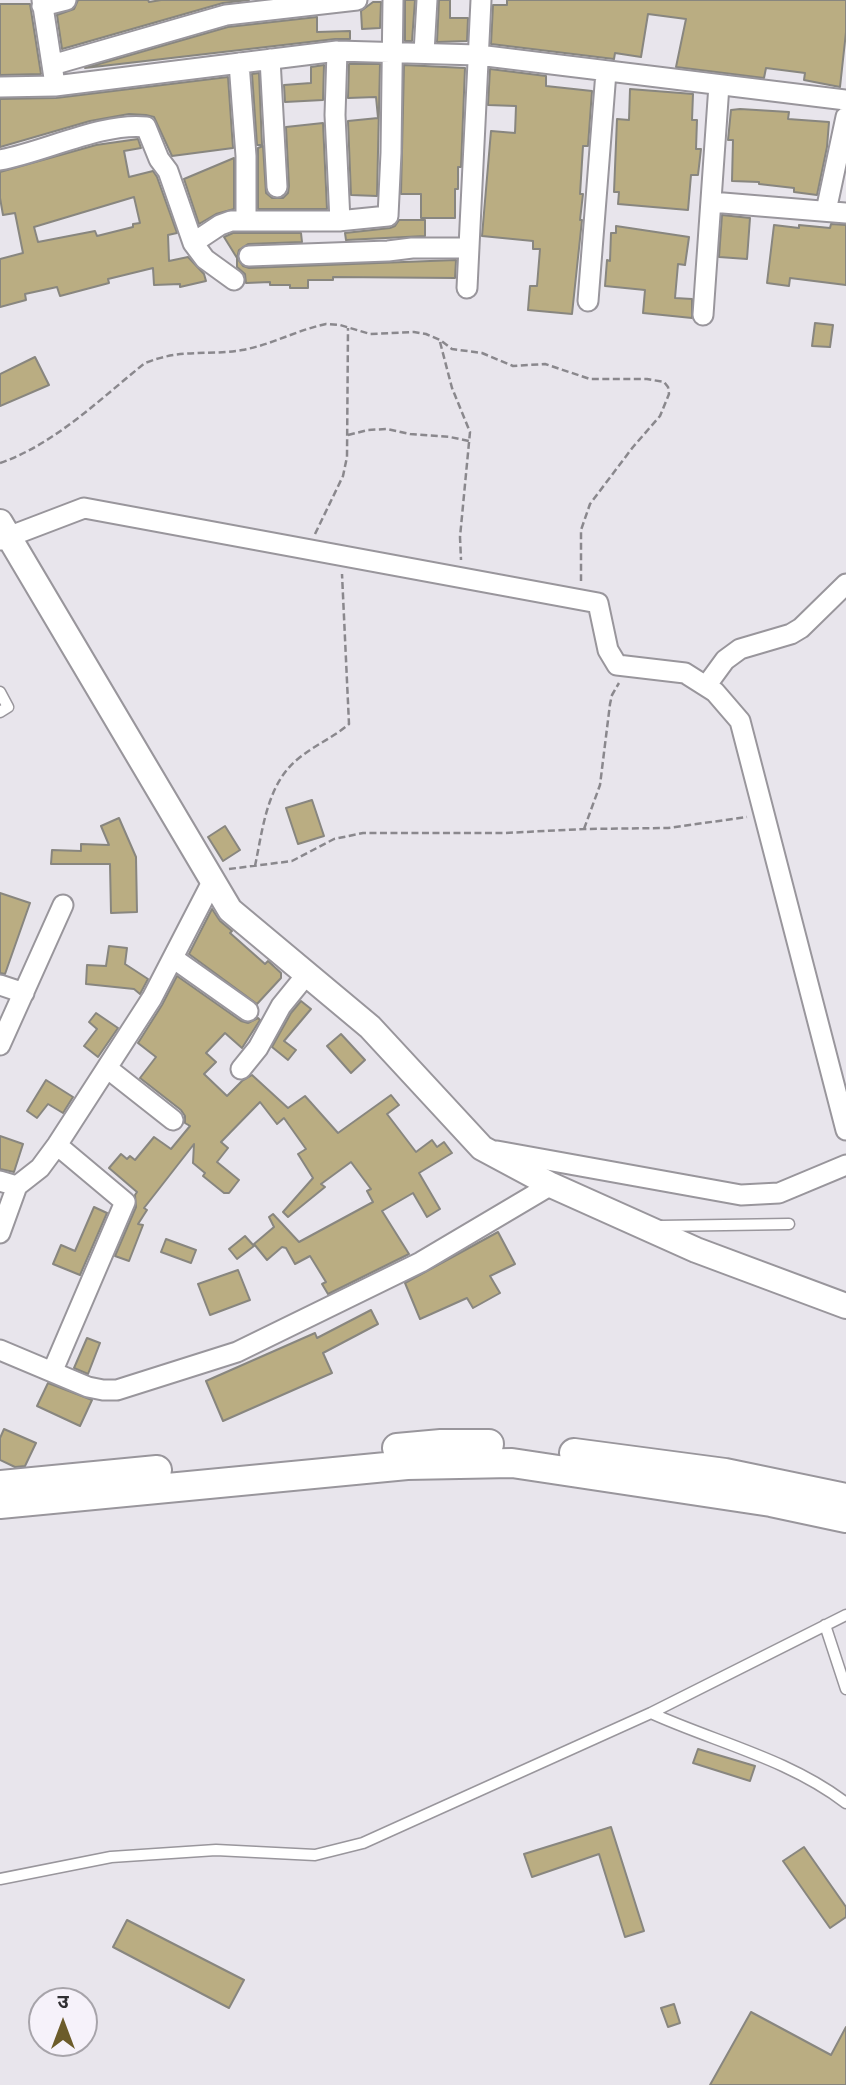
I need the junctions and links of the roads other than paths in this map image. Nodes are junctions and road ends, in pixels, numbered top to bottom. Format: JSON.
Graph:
{"nodes":[{"id":1,"x":66,"y":0,"type":"edge"},
{"id":2,"x":357,"y":0,"type":"edge"},
{"id":3,"x":393,"y":0,"type":"edge"},
{"id":4,"x":427,"y":0,"type":"edge"},
{"id":5,"x":481,"y":0,"type":"edge"},
{"id":6,"x":42,"y":3,"type":"edge"},
{"id":7,"x":337,"y":51,"type":"junction"},
{"id":8,"x":391,"y":52,"type":"junction"},
{"id":9,"x":424,"y":53,"type":"junction"},
{"id":10,"x":478,"y":55,"type":"junction"},
{"id":11,"x":270,"y":59,"type":"junction"},
{"id":12,"x":239,"y":63,"type":"junction"},
{"id":13,"x":52,"y":65,"type":"junction"},
{"id":14,"x":606,"y":72,"type":"junction"},
{"id":15,"x":719,"y":85,"type":"junction"},
{"id":16,"x":55,"y":86,"type":"junction"},
{"id":17,"x":0,"y":88,"type":"edge"},
{"id":18,"x":846,"y":100,"type":"edge"},
{"id":19,"x":846,"y":117,"type":"edge"},
{"id":20,"x":0,"y":160,"type":"edge"},
{"id":21,"x":277,"y":187,"type":"dead end"},
{"id":22,"x":711,"y":202,"type":"junction"},
{"id":23,"x":836,"y":212,"type":"edge"},
{"id":24,"x":246,"y":220,"type":"junction"},
{"id":25,"x":340,"y":221,"type":"junction"},
{"id":26,"x":193,"y":243,"type":"junction"},
{"id":27,"x":469,"y":248,"type":"junction"},
{"id":28,"x":249,"y":256,"type":"dead end"},
{"id":29,"x":234,"y":280,"type":"dead end"},
{"id":30,"x":467,"y":288,"type":"dead end"},
{"id":31,"x":588,"y":301,"type":"dead end"},
{"id":32,"x":703,"y":315,"type":"dead end"},
{"id":33,"x":3,"y":533,"type":"edge"},
{"id":34,"x":846,"y":584,"type":"edge"},
{"id":35,"x":706,"y":686,"type":"junction"},
{"id":36,"x":0,"y":692,"type":"edge"},
{"id":37,"x":0,"y":712,"type":"edge"},
{"id":38,"x":211,"y":877,"type":"junction"},
{"id":39,"x":63,"y":905,"type":"dead end"},
{"id":40,"x":173,"y":958,"type":"junction"},
{"id":41,"x":307,"y":974,"type":"junction"},
{"id":42,"x":0,"y":985,"type":"edge"},
{"id":43,"x":24,"y":993,"type":"junction"},
{"id":44,"x":248,"y":1011,"type":"dead end"},
{"id":45,"x":0,"y":1045,"type":"edge"},
{"id":46,"x":107,"y":1068,"type":"junction"},
{"id":47,"x":241,"y":1069,"type":"dead end"},
{"id":48,"x":173,"y":1120,"type":"dead end"},
{"id":49,"x":846,"y":1130,"type":"edge"},
{"id":50,"x":57,"y":1145,"type":"junction"},
{"id":51,"x":482,"y":1148,"type":"junction"},
{"id":52,"x":846,"y":1165,"type":"edge"},
{"id":53,"x":8,"y":1183,"type":"edge"},
{"id":54,"x":551,"y":1185,"type":"junction"},
{"id":55,"x":789,"y":1224,"type":"dead end"},
{"id":56,"x":642,"y":1226,"type":"junction"},
{"id":57,"x":0,"y":1233,"type":"edge"},
{"id":58,"x":846,"y":1306,"type":"edge"},
{"id":59,"x":0,"y":1350,"type":"edge"},
{"id":60,"x":53,"y":1370,"type":"junction"},
{"id":61,"x":0,"y":1485,"type":"edge"},
{"id":62,"x":846,"y":1498,"type":"edge"},
{"id":63,"x":0,"y":1504,"type":"edge"},
{"id":64,"x":846,"y":1518,"type":"edge"},
{"id":65,"x":846,"y":1615,"type":"edge"},
{"id":66,"x":825,"y":1625,"type":"junction"},
{"id":67,"x":846,"y":1689,"type":"edge"},
{"id":68,"x":651,"y":1713,"type":"junction"},
{"id":69,"x":846,"y":1803,"type":"edge"},
{"id":70,"x":0,"y":1879,"type":"edge"}],
"edges":[{"from":1,"to":6,"type":"street"},
{"from":2,"to":13,"type":"street"},
{"from":3,"to":8,"type":"street"},
{"from":4,"to":9,"type":"street"},
{"from":5,"to":10,"type":"street"},
{"from":6,"to":13,"type":"street"},
{"from":7,"to":8,"type":"street"},
{"from":7,"to":11,"type":"street"},
{"from":7,"to":25,"type":"street"},
{"from":8,"to":9,"type":"street"},
{"from":8,"to":25,"type":"street"},
{"from":9,"to":10,"type":"street"},
{"from":10,"to":14,"type":"street"},
{"from":10,"to":27,"type":"street"},
{"from":11,"to":12,"type":"street"},
{"from":11,"to":21,"type":"street"},
{"from":12,"to":16,"type":"street"},
{"from":12,"to":24,"type":"street"},
{"from":13,"to":16,"type":"street"},
{"from":14,"to":15,"type":"street"},
{"from":14,"to":31,"type":"street"},
{"from":15,"to":18,"type":"street"},
{"from":15,"to":22,"type":"street"},
{"from":16,"to":17,"type":"street"},
{"from":19,"to":23,"type":"street"},
{"from":20,"to":26,"type":"street"},
{"from":22,"to":23,"type":"street"},
{"from":22,"to":32,"type":"street"},
{"from":24,"to":25,"type":"street"},
{"from":24,"to":26,"type":"street"},
{"from":26,"to":29,"type":"street"},
{"from":27,"to":28,"type":"street"},
{"from":27,"to":30,"type":"street"},
{"from":33,"to":35,"type":"street"},
{"from":33,"to":38,"type":"street"},
{"from":34,"to":35,"type":"street"},
{"from":35,"to":49,"type":"street"},
{"from":36,"to":37,"type":"lane"},
{"from":38,"to":40,"type":"street"},
{"from":38,"to":41,"type":"street"},
{"from":39,"to":43,"type":"street"},
{"from":40,"to":44,"type":"street"},
{"from":40,"to":46,"type":"street"},
{"from":41,"to":47,"type":"street"},
{"from":41,"to":51,"type":"street"},
{"from":42,"to":43,"type":"street"},
{"from":43,"to":45,"type":"street"},
{"from":46,"to":48,"type":"street"},
{"from":46,"to":50,"type":"street"},
{"from":50,"to":53,"type":"street"},
{"from":50,"to":60,"type":"street"},
{"from":51,"to":52,"type":"street"},
{"from":51,"to":54,"type":"street"},
{"from":53,"to":57,"type":"street"},
{"from":54,"to":56,"type":"street"},
{"from":54,"to":60,"type":"street"},
{"from":55,"to":56,"type":"lane"},
{"from":56,"to":58,"type":"street"},
{"from":59,"to":60,"type":"street"},
{"from":61,"to":62,"type":"main road"},
{"from":63,"to":64,"type":"main road"},
{"from":65,"to":66,"type":"lane"},
{"from":66,"to":67,"type":"lane"},
{"from":66,"to":68,"type":"lane"},
{"from":68,"to":69,"type":"lane"},
{"from":68,"to":70,"type":"lane"}]}
